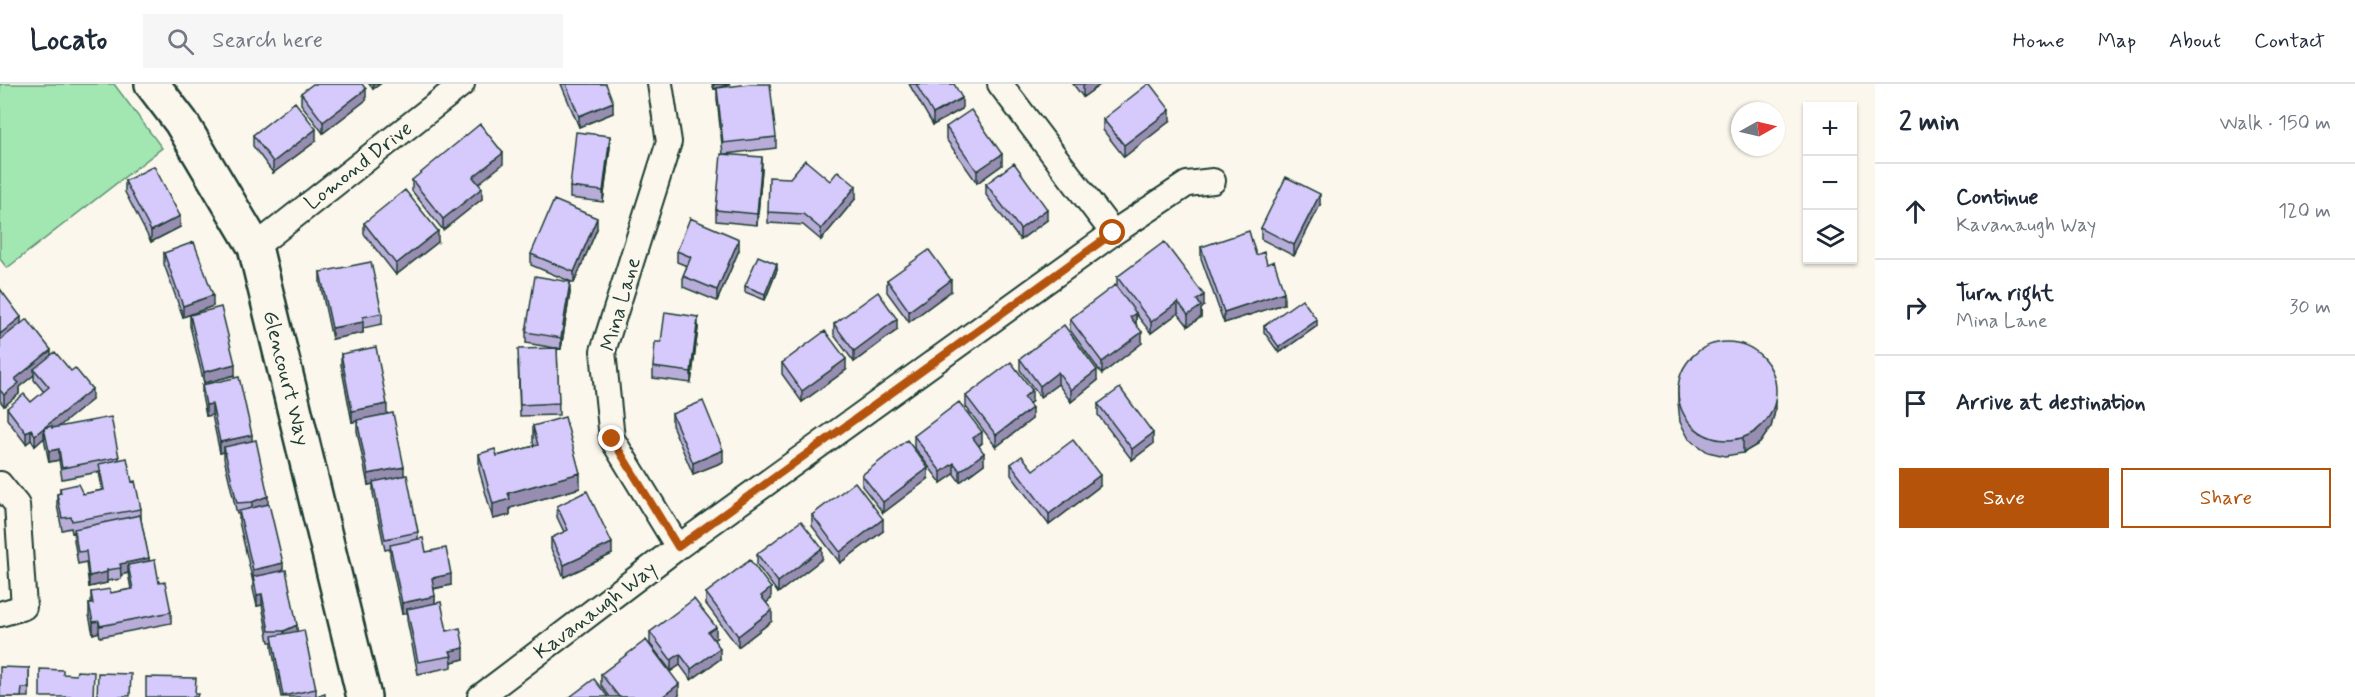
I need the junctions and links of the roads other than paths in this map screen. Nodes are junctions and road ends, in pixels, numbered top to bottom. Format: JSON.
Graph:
{"nodes":[{"id":1,"x":152,"y":84,"type":"edge"},
{"id":2,"x":462,"y":84,"type":"edge"},
{"id":3,"x":660,"y":84,"type":"edge"},
{"id":4,"x":1000,"y":84,"type":"edge"},
{"id":5,"x":1213,"y":181,"type":"dead end"},
{"id":6,"x":1113,"y":233,"type":"junction"},
{"id":7,"x":255,"y":246,"type":"junction"},
{"id":8,"x":0,"y":484,"type":"edge"},
{"id":9,"x":678,"y":547,"type":"junction"},
{"id":10,"x":0,"y":614,"type":"edge"},
{"id":11,"x":364,"y":697,"type":"edge"},
{"id":12,"x":480,"y":697,"type":"edge"}],
"edges":[{"from":1,"to":7,"type":"street","name":"Glencourt Way"},
{"from":2,"to":7,"type":"street","name":"Lomond Drive"},
{"from":3,"to":9,"type":"street","name":"Mina Lane"},
{"from":4,"to":6,"type":"street"},
{"from":5,"to":6,"type":"street","name":"Kavanaugh Way"},
{"from":6,"to":9,"type":"street","name":"Kavanaugh Way"},
{"from":7,"to":11,"type":"street","name":"Glencourt Way"},
{"from":8,"to":10,"type":"street"},
{"from":9,"to":12,"type":"street","name":"Kavanaugh Way"}]}
